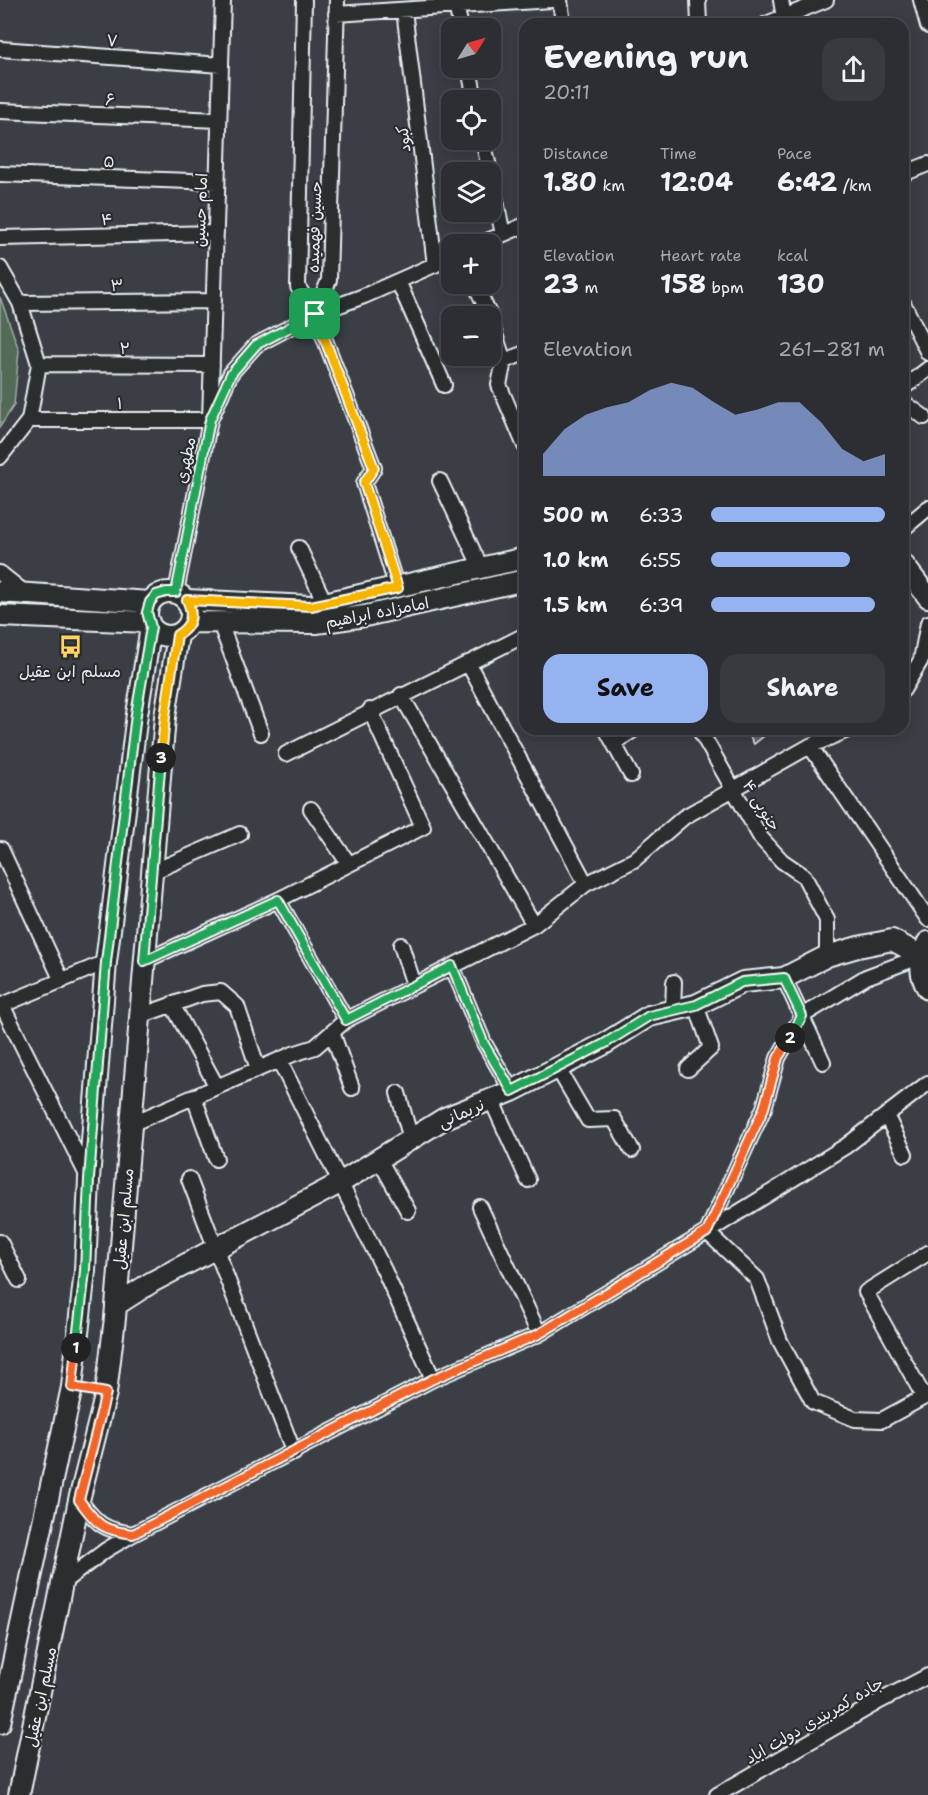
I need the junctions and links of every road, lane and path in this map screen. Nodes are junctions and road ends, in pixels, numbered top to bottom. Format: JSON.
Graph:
{"nodes":[{"id":1,"x":223,"y":0,"type":"edge"},
{"id":2,"x":304,"y":0,"type":"edge"},
{"id":3,"x":552,"y":0,"type":"edge"},
{"id":4,"x":560,"y":0,"type":"edge"},
{"id":5,"x":698,"y":0,"type":"edge"},
{"id":6,"x":782,"y":0,"type":"edge"},
{"id":7,"x":826,"y":0,"type":"edge"},
{"id":8,"x":921,"y":0,"type":"edge"},
{"id":9,"x":456,"y":3,"type":"edge"},
{"id":10,"x":336,"y":7,"type":"edge"},
{"id":11,"x":404,"y":10,"type":"junction"},
{"id":12,"x":458,"y":18,"type":"edge"},
{"id":13,"x":562,"y":18,"type":"edge"},
{"id":14,"x":699,"y":18,"type":"edge"},
{"id":15,"x":784,"y":18,"type":"edge"},
{"id":16,"x":790,"y":18,"type":"edge"},
{"id":17,"x":928,"y":26,"type":"edge"},
{"id":18,"x":0,"y":49,"type":"edge"},
{"id":19,"x":221,"y":65,"type":"junction"},
{"id":20,"x":0,"y":111,"type":"edge"},
{"id":21,"x":219,"y":120,"type":"junction"},
{"id":22,"x":928,"y":164,"type":"edge"},
{"id":23,"x":909,"y":172,"type":"edge"},
{"id":24,"x":0,"y":174,"type":"edge"},
{"id":25,"x":217,"y":182,"type":"junction"},
{"id":26,"x":500,"y":222,"type":"edge"},
{"id":27,"x":519,"y":227,"type":"edge"},
{"id":28,"x":216,"y":233,"type":"junction"},
{"id":29,"x":503,"y":234,"type":"joint"},
{"id":30,"x":0,"y":238,"type":"edge"},
{"id":31,"x":441,"y":262,"type":"edge"},
{"id":32,"x":435,"y":265,"type":"junction"},
{"id":33,"x":0,"y":268,"type":"edge"},
{"id":34,"x":399,"y":281,"type":"junction"},
{"id":35,"x":214,"y":301,"type":"junction"},
{"id":36,"x":20,"y":303,"type":"junction"},
{"id":37,"x":315,"y":314,"type":"junction"},
{"id":38,"x":909,"y":315,"type":"edge"},
{"id":39,"x":501,"y":352,"type":"edge"},
{"id":40,"x":928,"y":353,"type":"edge"},
{"id":41,"x":519,"y":355,"type":"edge"},
{"id":42,"x":504,"y":361,"type":"junction"},
{"id":43,"x":39,"y":364,"type":"junction"},
{"id":44,"x":212,"y":365,"type":"junction"},
{"id":45,"x":928,"y":369,"type":"edge"},
{"id":46,"x":909,"y":383,"type":"edge"},
{"id":47,"x":444,"y":386,"type":"dead end"},
{"id":48,"x":909,"y":406,"type":"edge"},
{"id":49,"x":924,"y":417,"type":"dead end"},
{"id":50,"x":29,"y":420,"type":"junction"},
{"id":51,"x":210,"y":420,"type":"junction"},
{"id":52,"x":519,"y":432,"type":"edge"},
{"id":53,"x":0,"y":457,"type":"edge"},
{"id":54,"x":440,"y":481,"type":"dead end"},
{"id":55,"x":928,"y":508,"type":"edge"},
{"id":56,"x":909,"y":524,"type":"edge"},
{"id":57,"x":299,"y":548,"type":"dead end"},
{"id":58,"x":519,"y":559,"type":"edge"},
{"id":59,"x":481,"y":568,"type":"junction"},
{"id":60,"x":909,"y":572,"type":"edge"},
{"id":61,"x":0,"y":573,"type":"edge"},
{"id":62,"x":519,"y":581,"type":"edge"},
{"id":63,"x":398,"y":588,"type":"junction"},
{"id":64,"x":0,"y":592,"type":"edge"},
{"id":65,"x":27,"y":594,"type":"junction"},
{"id":66,"x":181,"y":596,"type":"junction"},
{"id":67,"x":928,"y":597,"type":"edge"},
{"id":68,"x":325,"y":603,"type":"junction"},
{"id":69,"x":0,"y":616,"type":"edge"},
{"id":70,"x":150,"y":617,"type":"junction"},
{"id":71,"x":220,"y":623,"type":"junction"},
{"id":72,"x":928,"y":623,"type":"edge"},
{"id":73,"x":184,"y":628,"type":"junction"},
{"id":74,"x":519,"y":638,"type":"edge"},
{"id":75,"x":468,"y":663,"type":"junction"},
{"id":76,"x":909,"y":680,"type":"edge"},
{"id":77,"x":400,"y":695,"type":"junction"},
{"id":78,"x":370,"y":710,"type":"junction"},
{"id":79,"x":136,"y":714,"type":"junction"},
{"id":80,"x":165,"y":717,"type":"junction"},
{"id":81,"x":261,"y":733,"type":"dead end"},
{"id":82,"x":609,"y":735,"type":"edge"},
{"id":83,"x":626,"y":735,"type":"edge"},
{"id":84,"x":702,"y":735,"type":"edge"},
{"id":85,"x":836,"y":735,"type":"edge"},
{"id":86,"x":614,"y":743,"type":"junction"},
{"id":87,"x":810,"y":746,"type":"junction"},
{"id":88,"x":286,"y":754,"type":"dead end"},
{"id":89,"x":631,"y":776,"type":"dead end"},
{"id":90,"x":733,"y":790,"type":"junction"},
{"id":91,"x":310,"y":808,"type":"dead end"},
{"id":92,"x":240,"y":834,"type":"dead end"},
{"id":93,"x":1,"y":849,"type":"edge"},
{"id":94,"x":349,"y":864,"type":"junction"},
{"id":95,"x":152,"y":872,"type":"junction"},
{"id":96,"x":586,"y":884,"type":"junction"},
{"id":97,"x":278,"y":900,"type":"junction"},
{"id":98,"x":928,"y":919,"type":"edge"},
{"id":99,"x":534,"y":925,"type":"junction"},
{"id":100,"x":401,"y":945,"type":"dead end"},
{"id":101,"x":925,"y":949,"type":"edge"},
{"id":102,"x":827,"y":956,"type":"junction"},
{"id":103,"x":144,"y":961,"type":"junction"},
{"id":104,"x":106,"y":962,"type":"junction"},
{"id":105,"x":452,"y":966,"type":"junction"},
{"id":106,"x":784,"y":978,"type":"junction"},
{"id":107,"x":62,"y":981,"type":"junction"},
{"id":108,"x":674,"y":981,"type":"dead end"},
{"id":109,"x":414,"y":985,"type":"junction"},
{"id":110,"x":928,"y":989,"type":"edge"},
{"id":111,"x":172,"y":1005,"type":"junction"},
{"id":112,"x":696,"y":1005,"type":"junction"},
{"id":113,"x":1,"y":1006,"type":"edge"},
{"id":114,"x":673,"y":1010,"type":"junction"},
{"id":115,"x":140,"y":1016,"type":"junction"},
{"id":116,"x":802,"y":1016,"type":"junction"},
{"id":117,"x":346,"y":1020,"type":"junction"},
{"id":118,"x":332,"y":1032,"type":"junction"},
{"id":119,"x":279,"y":1060,"type":"junction"},
{"id":120,"x":823,"y":1062,"type":"dead end"},
{"id":121,"x":557,"y":1067,"type":"junction"},
{"id":122,"x":258,"y":1069,"type":"junction"},
{"id":123,"x":688,"y":1069,"type":"dead end"},
{"id":124,"x":928,"y":1083,"type":"edge"},
{"id":125,"x":218,"y":1087,"type":"junction"},
{"id":126,"x":352,"y":1088,"type":"dead end"},
{"id":127,"x":512,"y":1091,"type":"junction"},
{"id":128,"x":398,"y":1094,"type":"dead end"},
{"id":129,"x":194,"y":1097,"type":"junction"},
{"id":130,"x":491,"y":1099,"type":"junction"},
{"id":131,"x":886,"y":1115,"type":"junction"},
{"id":132,"x":130,"y":1125,"type":"junction"},
{"id":133,"x":411,"y":1139,"type":"junction"},
{"id":134,"x":632,"y":1150,"type":"dead end"},
{"id":135,"x":905,"y":1154,"type":"dead end"},
{"id":136,"x":216,"y":1159,"type":"dead end"},
{"id":137,"x":379,"y":1159,"type":"junction"},
{"id":138,"x":89,"y":1179,"type":"junction"},
{"id":139,"x":189,"y":1179,"type":"dead end"},
{"id":140,"x":528,"y":1180,"type":"dead end"},
{"id":141,"x":340,"y":1183,"type":"junction"},
{"id":142,"x":480,"y":1207,"type":"dead end"},
{"id":143,"x":408,"y":1211,"type":"dead end"},
{"id":144,"x":707,"y":1232,"type":"junction"},
{"id":145,"x":0,"y":1242,"type":"edge"},
{"id":146,"x":215,"y":1249,"type":"junction"},
{"id":147,"x":928,"y":1253,"type":"edge"},
{"id":148,"x":19,"y":1280,"type":"dead end"},
{"id":149,"x":116,"y":1305,"type":"junction"},
{"id":150,"x":539,"y":1334,"type":"junction"},
{"id":151,"x":433,"y":1379,"type":"junction"},
{"id":152,"x":72,"y":1387,"type":"junction"},
{"id":153,"x":106,"y":1393,"type":"junction"},
{"id":154,"x":926,"y":1396,"type":"edge"},
{"id":155,"x":294,"y":1453,"type":"junction"},
{"id":156,"x":79,"y":1500,"type":"junction"},
{"id":157,"x":133,"y":1534,"type":"junction"},
{"id":158,"x":62,"y":1583,"type":"junction"},
{"id":159,"x":928,"y":1676,"type":"edge"},
{"id":160,"x":0,"y":1723,"type":"edge"},
{"id":161,"x":19,"y":1795,"type":"edge"},
{"id":162,"x":717,"y":1795,"type":"edge"}],
"edges":[{"from":1,"to":19,"type":"street","name":"امام حسین"},
{"from":2,"to":37,"type":"street","name":"حسین فهمیده"},
{"from":3,"to":9,"type":"street"},
{"from":4,"to":13,"type":"street"},
{"from":5,"to":14,"type":"street"},
{"from":6,"to":15,"type":"street"},
{"from":7,"to":16,"type":"street"},
{"from":8,"to":17,"type":"street"},
{"from":9,"to":11,"type":"street"},
{"from":9,"to":12,"type":"street"},
{"from":10,"to":11,"type":"street"},
{"from":10,"to":37,"type":"street","name":"حسین فهمیده"},
{"from":11,"to":32,"type":"street","name":"کبود"},
{"from":18,"to":19,"type":"street","name":"۷"},
{"from":19,"to":21,"type":"street","name":"امام حسین"},
{"from":20,"to":21,"type":"street","name":"۶"},
{"from":21,"to":25,"type":"street","name":"امام حسین"},
{"from":22,"to":23,"type":"street"},
{"from":24,"to":25,"type":"street","name":"۵"},
{"from":25,"to":28,"type":"street","name":"امام حسین"},
{"from":26,"to":29,"type":"street"},
{"from":27,"to":29,"type":"street"},
{"from":28,"to":30,"type":"street","name":"۴"},
{"from":28,"to":35,"type":"street","name":"امام حسین"},
{"from":31,"to":32,"type":"street","name":"مطهری"},
{"from":32,"to":34,"type":"street","name":"مطهری"},
{"from":33,"to":36,"type":"street"},
{"from":34,"to":37,"type":"street","name":"مطهری"},
{"from":34,"to":47,"type":"street"},
{"from":35,"to":36,"type":"street","name":"۳"},
{"from":35,"to":44,"type":"street","name":"امام حسین"},
{"from":36,"to":43,"type":"street"},
{"from":37,"to":51,"type":"street","name":"مطهری"},
{"from":37,"to":63,"type":"street"},
{"from":38,"to":40,"type":"street"},
{"from":39,"to":42,"type":"street"},
{"from":41,"to":42,"type":"street"},
{"from":42,"to":52,"type":"street"},
{"from":43,"to":44,"type":"street","name":"۲"},
{"from":43,"to":50,"type":"street"},
{"from":44,"to":51,"type":"street","name":"امام حسین"},
{"from":45,"to":46,"type":"street"},
{"from":48,"to":49,"type":"street"},
{"from":50,"to":51,"type":"street","name":"۱"},
{"from":50,"to":53,"type":"street"},
{"from":51,"to":66,"type":"street","name":"مطهری"},
{"from":54,"to":59,"type":"street"},
{"from":55,"to":56,"type":"street"},
{"from":57,"to":68,"type":"street"},
{"from":58,"to":59,"type":"street","name":"امامزاده ابراهیم"},
{"from":59,"to":63,"type":"street","name":"امامزاده ابراهیم"},
{"from":60,"to":67,"type":"street"},
{"from":61,"to":65,"type":"street"},
{"from":62,"to":71,"type":"street","name":"امامزاده ابراهیم"},
{"from":63,"to":68,"type":"street","name":"امامزاده ابراهیم"},
{"from":64,"to":65,"type":"street"},
{"from":65,"to":70,"type":"street"},
{"from":66,"to":68,"type":"street","name":"امامزاده ابراهیم"},
{"from":66,"to":70,"type":"street"},
{"from":66,"to":73,"type":"street"},
{"from":69,"to":70,"type":"street"},
{"from":70,"to":73,"type":"street"},
{"from":70,"to":79,"type":"street","name":"مسلم ابن عقیل"},
{"from":71,"to":73,"type":"street","name":"امامزاده ابراهیم"},
{"from":71,"to":81,"type":"street"},
{"from":72,"to":76,"type":"street"},
{"from":73,"to":80,"type":"street","name":"مسلم ابن عقیل"},
{"from":74,"to":75,"type":"street"},
{"from":75,"to":77,"type":"street"},
{"from":75,"to":96,"type":"street"},
{"from":77,"to":78,"type":"street"},
{"from":77,"to":99,"type":"street"},
{"from":78,"to":88,"type":"street"},
{"from":78,"to":94,"type":"street"},
{"from":79,"to":80,"type":"street"},
{"from":79,"to":104,"type":"street","name":"مسلم ابن عقیل"},
{"from":80,"to":95,"type":"street","name":"مسلم ابن عقیل"},
{"from":82,"to":86,"type":"street"},
{"from":83,"to":86,"type":"street"},
{"from":84,"to":90,"type":"street","name":"۴ جنوبی"},
{"from":85,"to":87,"type":"street"},
{"from":86,"to":89,"type":"street"},
{"from":87,"to":90,"type":"street"},
{"from":87,"to":98,"type":"street"},
{"from":90,"to":96,"type":"street"},
{"from":90,"to":102,"type":"street","name":"۴ جنوبی"},
{"from":91,"to":94,"type":"street"},
{"from":92,"to":95,"type":"street"},
{"from":93,"to":107,"type":"street"},
{"from":94,"to":97,"type":"street"},
{"from":95,"to":103,"type":"street","name":"مسلم ابن عقیل"},
{"from":96,"to":99,"type":"street"},
{"from":97,"to":103,"type":"street"},
{"from":97,"to":117,"type":"street"},
{"from":99,"to":105,"type":"street"},
{"from":100,"to":109,"type":"street"},
{"from":101,"to":102,"type":"street","name":"نریمانی"},
{"from":101,"to":110,"type":"street"},
{"from":101,"to":116,"type":"street"},
{"from":102,"to":106,"type":"street","name":"نریمانی"},
{"from":103,"to":115,"type":"street","name":"مسلم ابن عقیل"},
{"from":104,"to":107,"type":"street"},
{"from":104,"to":138,"type":"street","name":"مسلم ابن عقیل"},
{"from":105,"to":109,"type":"street"},
{"from":105,"to":127,"type":"street"},
{"from":106,"to":112,"type":"street","name":"نریمانی"},
{"from":106,"to":116,"type":"street"},
{"from":107,"to":113,"type":"street"},
{"from":108,"to":114,"type":"street"},
{"from":109,"to":117,"type":"street"},
{"from":111,"to":115,"type":"street"},
{"from":111,"to":122,"type":"street"},
{"from":111,"to":125,"type":"street"},
{"from":112,"to":114,"type":"street","name":"نریمانی"},
{"from":112,"to":123,"type":"street"},
{"from":113,"to":138,"type":"street"},
{"from":114,"to":121,"type":"street","name":"نریمانی"},
{"from":115,"to":132,"type":"street","name":"مسلم ابن عقیل"},
{"from":116,"to":120,"type":"street"},
{"from":116,"to":144,"type":"street"},
{"from":117,"to":118,"type":"street"},
{"from":118,"to":119,"type":"street"},
{"from":118,"to":126,"type":"street"},
{"from":119,"to":122,"type":"street"},
{"from":119,"to":141,"type":"street"},
{"from":121,"to":127,"type":"street","name":"نریمانی"},
{"from":121,"to":134,"type":"street"},
{"from":122,"to":125,"type":"street"},
{"from":124,"to":131,"type":"street"},
{"from":125,"to":129,"type":"street"},
{"from":127,"to":130,"type":"street","name":"نریمانی"},
{"from":128,"to":133,"type":"street"},
{"from":129,"to":132,"type":"street"},
{"from":129,"to":136,"type":"street"},
{"from":130,"to":133,"type":"street","name":"نریمانی"},
{"from":130,"to":140,"type":"street"},
{"from":131,"to":135,"type":"street"},
{"from":131,"to":144,"type":"street"},
{"from":132,"to":149,"type":"street","name":"مسلم ابن عقیل"},
{"from":133,"to":137,"type":"street","name":"نریمانی"},
{"from":137,"to":141,"type":"street","name":"نریمانی"},
{"from":137,"to":143,"type":"street"},
{"from":138,"to":152,"type":"street","name":"مسلم ابن عقیل"},
{"from":139,"to":146,"type":"street"},
{"from":141,"to":146,"type":"street","name":"نریمانی"},
{"from":141,"to":151,"type":"street"},
{"from":142,"to":150,"type":"street"},
{"from":144,"to":150,"type":"street"},
{"from":144,"to":154,"type":"street"},
{"from":145,"to":148,"type":"street"},
{"from":146,"to":149,"type":"street","name":"نریمانی"},
{"from":146,"to":155,"type":"street"},
{"from":147,"to":154,"type":"street"},
{"from":149,"to":153,"type":"street","name":"مسلم ابن عقیل"},
{"from":150,"to":151,"type":"street"},
{"from":151,"to":155,"type":"street"},
{"from":152,"to":153,"type":"street"},
{"from":152,"to":160,"type":"street","name":"مسلم ابن عقیل"},
{"from":153,"to":156,"type":"street","name":"مسلم ابن عقیل"},
{"from":155,"to":157,"type":"street"},
{"from":156,"to":157,"type":"street"},
{"from":156,"to":158,"type":"street","name":"مسلم ابن عقیل"},
{"from":157,"to":158,"type":"street"},
{"from":158,"to":161,"type":"street","name":"مسلم ابن عقیل"},
{"from":159,"to":162,"type":"street","name":"جاده کمربندی دولت اباد"}]}
